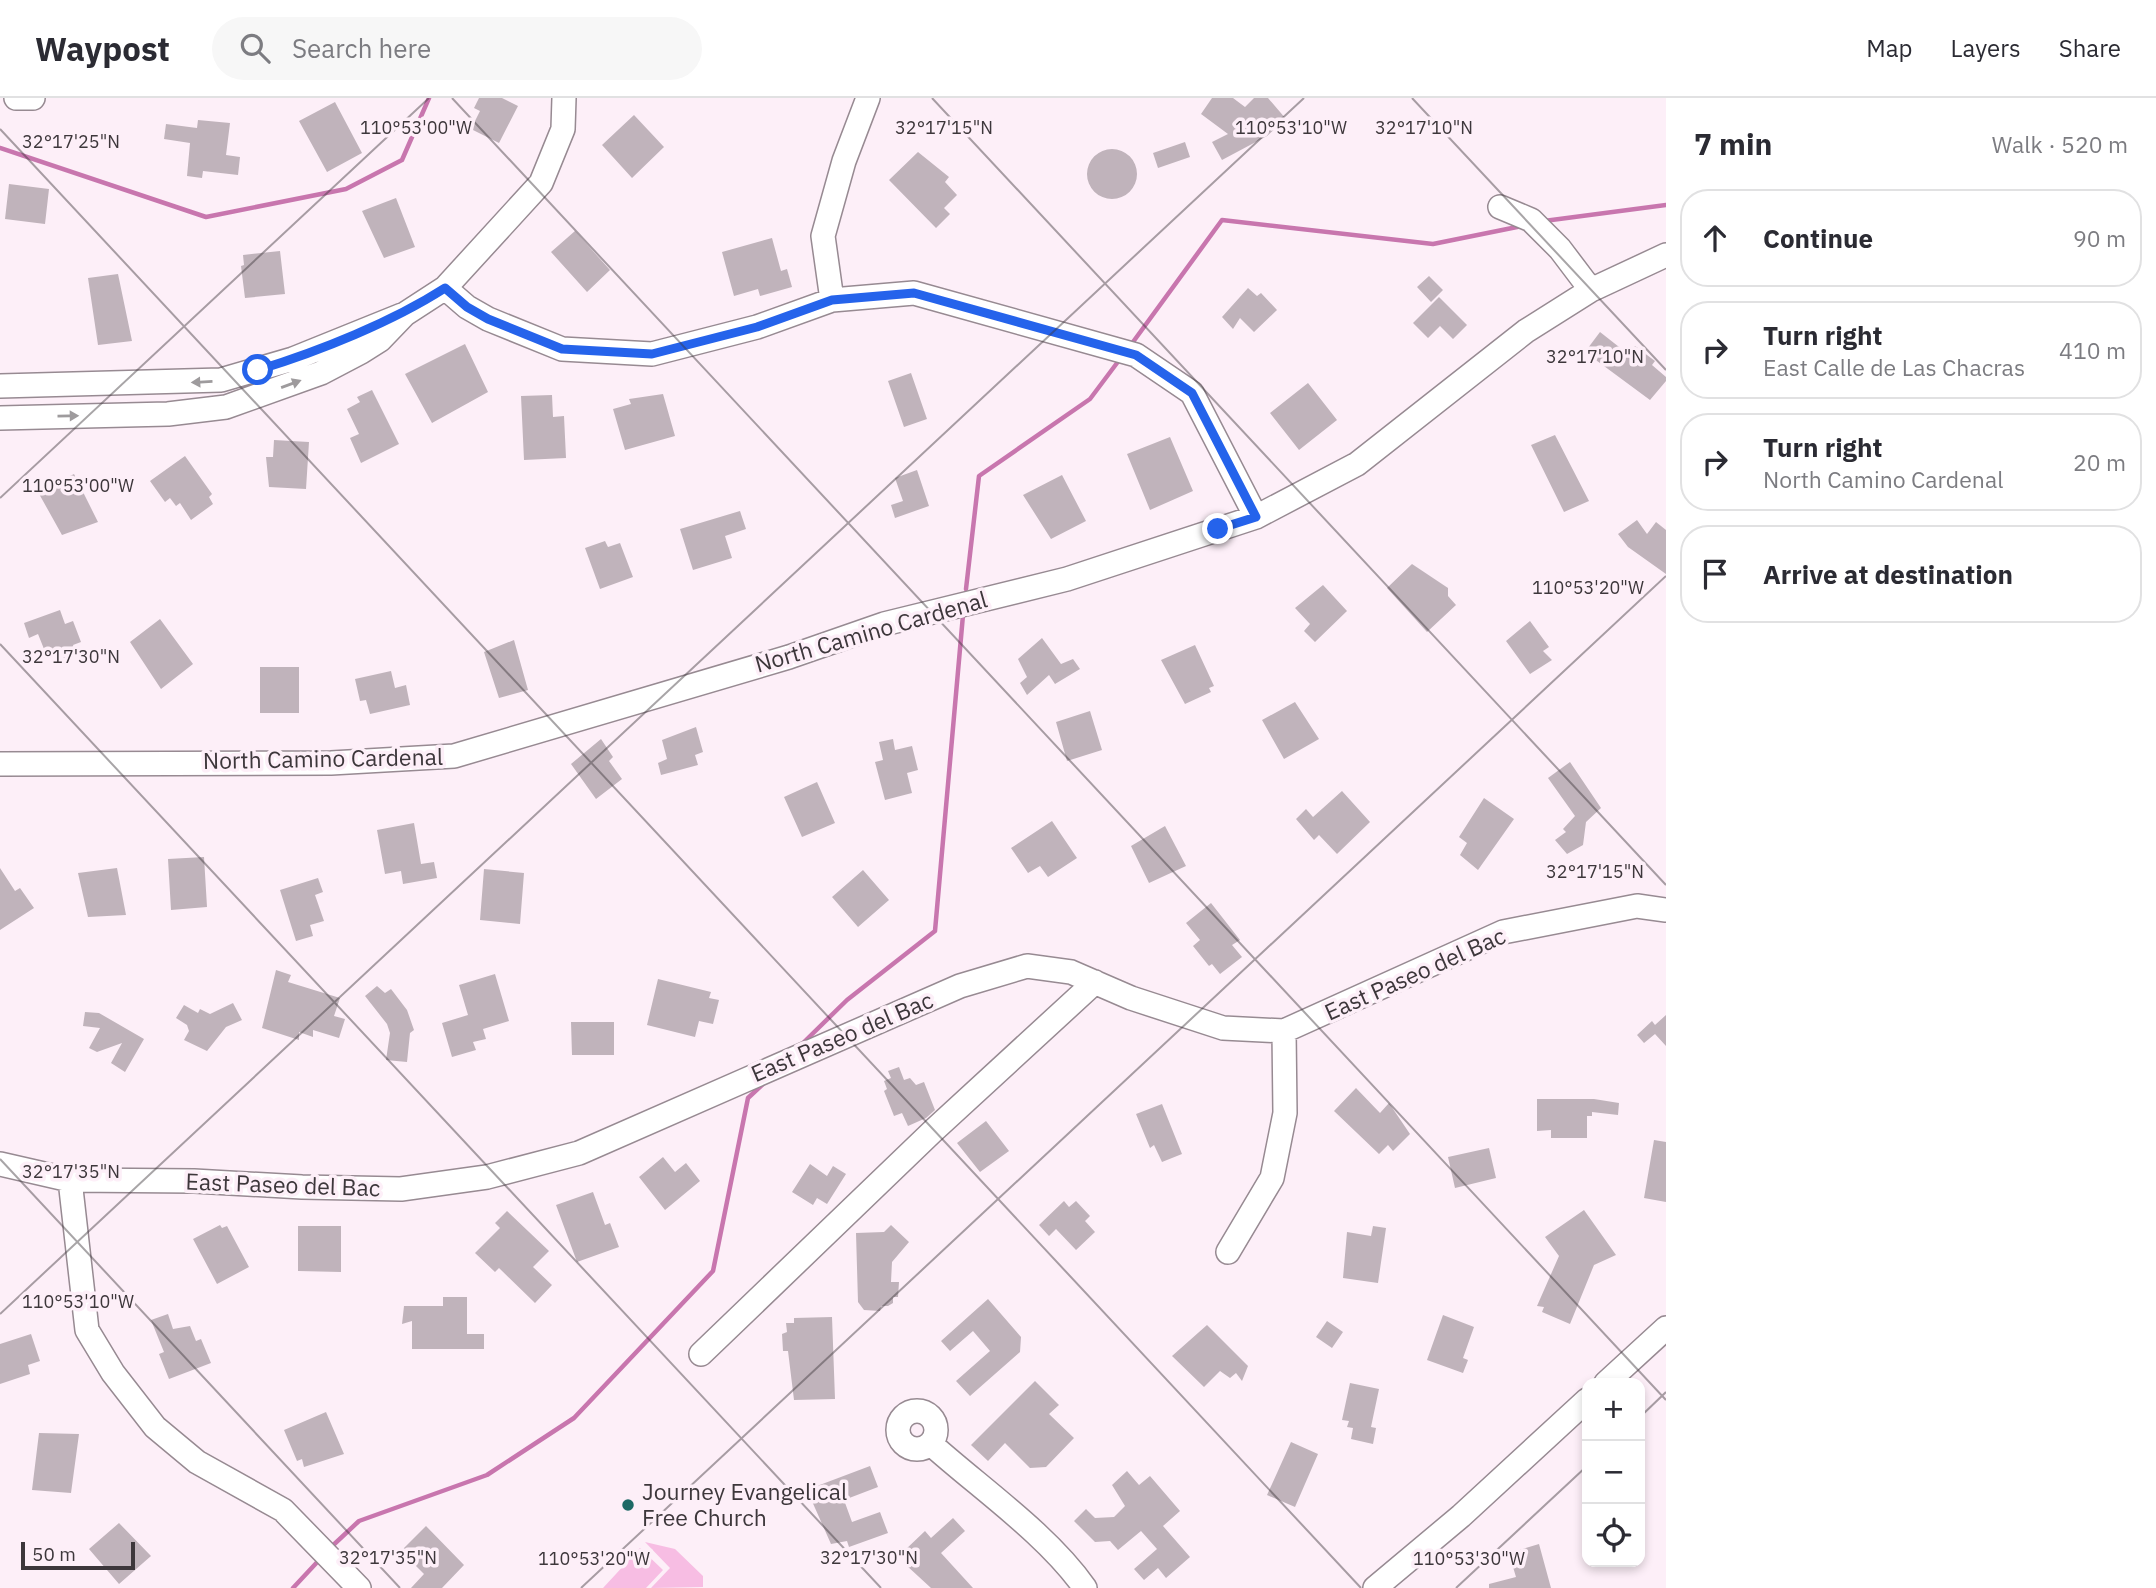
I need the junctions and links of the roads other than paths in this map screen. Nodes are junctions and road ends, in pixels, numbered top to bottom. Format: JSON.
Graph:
{"nodes":[{"id":1,"x":16,"y":98,"type":"edge"},
{"id":2,"x":33,"y":98,"type":"edge"},
{"id":3,"x":564,"y":98,"type":"edge"},
{"id":4,"x":868,"y":98,"type":"edge"},
{"id":5,"x":1500,"y":207,"type":"dead end"},
{"id":6,"x":1666,"y":256,"type":"edge"},
{"id":7,"x":445,"y":288,"type":"junction"},
{"id":8,"x":1591,"y":290,"type":"junction"},
{"id":9,"x":832,"y":300,"type":"junction"},
{"id":10,"x":405,"y":314,"type":"junction"},
{"id":11,"x":0,"y":386,"type":"edge"},
{"id":12,"x":0,"y":418,"type":"edge"},
{"id":13,"x":1256,"y":517,"type":"junction"},
{"id":14,"x":0,"y":764,"type":"edge"},
{"id":15,"x":1666,"y":910,"type":"edge"},
{"id":16,"x":1095,"y":982,"type":"junction"},
{"id":17,"x":1284,"y":1031,"type":"junction"},
{"id":18,"x":0,"y":1164,"type":"edge"},
{"id":19,"x":70,"y":1180,"type":"junction"},
{"id":20,"x":1228,"y":1252,"type":"dead end"},
{"id":21,"x":1666,"y":1328,"type":"edge"},
{"id":22,"x":701,"y":1354,"type":"dead end"},
{"id":23,"x":1611,"y":1378,"type":"edge"},
{"id":24,"x":1582,"y":1405,"type":"edge"},
{"id":25,"x":931,"y":1444,"type":"dead end"},
{"id":26,"x":359,"y":1588,"type":"edge"},
{"id":27,"x":1085,"y":1588,"type":"edge"},
{"id":28,"x":1375,"y":1588,"type":"edge"}],
"edges":[{"from":1,"to":2,"type":"street"},
{"from":3,"to":7,"type":"street"},
{"from":4,"to":9,"type":"street"},
{"from":5,"to":8,"type":"street"},
{"from":6,"to":8,"type":"street","name":"North Camino Cardenal"},
{"from":7,"to":9,"type":"street"},
{"from":7,"to":10,"type":"street"},
{"from":8,"to":13,"type":"street","name":"North Camino Cardenal"},
{"from":9,"to":13,"type":"street"},
{"from":10,"to":11,"type":"street","one_way":true},
{"from":12,"to":10,"type":"street","one_way":true},
{"from":13,"to":14,"type":"street","name":"North Camino Cardenal"},
{"from":15,"to":17,"type":"street","name":"East Paseo del Bac"},
{"from":16,"to":17,"type":"street","name":"East Paseo del Bac"},
{"from":16,"to":19,"type":"street","name":"East Paseo del Bac"},
{"from":16,"to":22,"type":"street"},
{"from":17,"to":20,"type":"street"},
{"from":18,"to":19,"type":"street","name":"East Paseo del Bac"},
{"from":19,"to":26,"type":"street"},
{"from":21,"to":23,"type":"street"},
{"from":24,"to":28,"type":"street"},
{"from":25,"to":27,"type":"street"}]}
